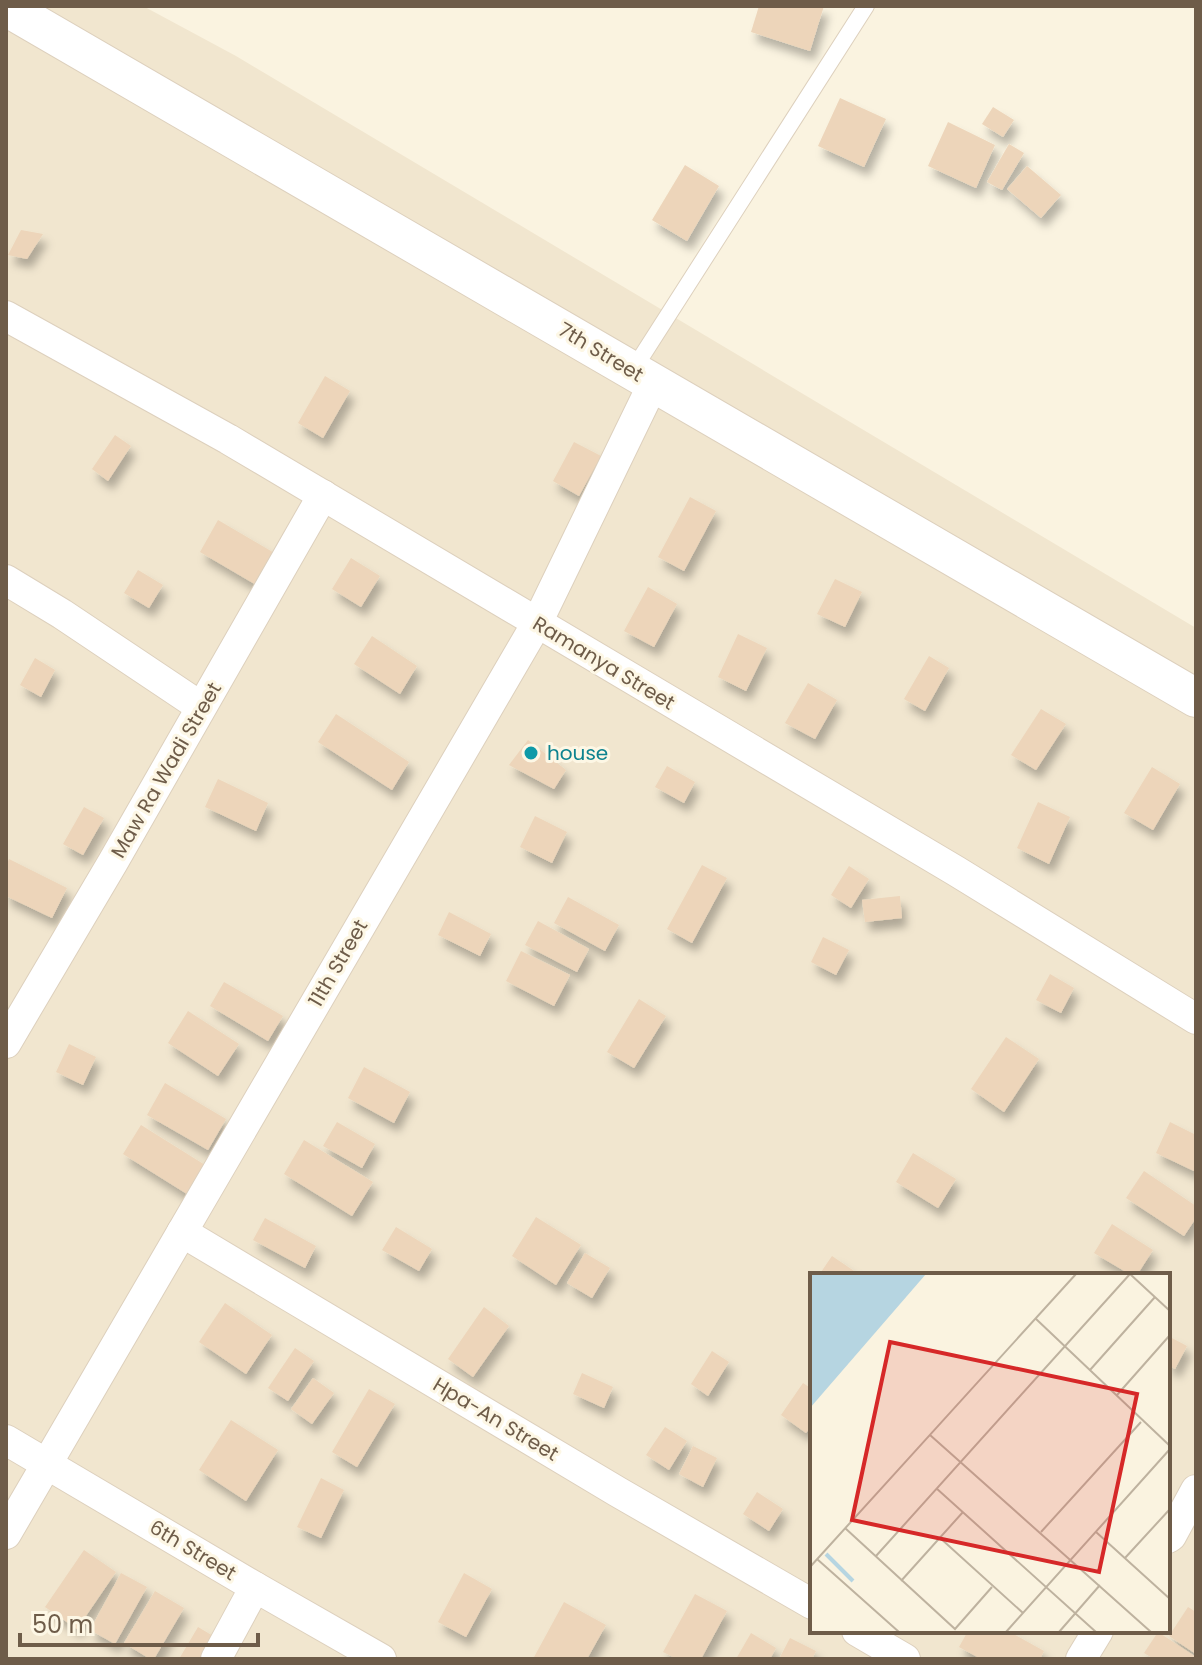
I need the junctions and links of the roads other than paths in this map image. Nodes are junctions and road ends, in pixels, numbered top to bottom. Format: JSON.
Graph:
{"nodes":[{"id":1,"x":866,"y":6,"type":"edge"},
{"id":2,"x":6,"y":7,"type":"edge"},
{"id":3,"x":6,"y":316,"type":"edge"},
{"id":4,"x":643,"y":377,"type":"junction"},
{"id":5,"x":323,"y":495,"type":"junction"},
{"id":6,"x":7,"y":583,"type":"edge"},
{"id":7,"x":537,"y":623,"type":"junction"},
{"id":8,"x":1196,"y":698,"type":"edge"},
{"id":9,"x":201,"y":707,"type":"junction"},
{"id":10,"x":1196,"y":1019,"type":"edge"},
{"id":11,"x":6,"y":1043,"type":"edge"},
{"id":12,"x":182,"y":1232,"type":"junction"},
{"id":13,"x":6,"y":1440,"type":"edge"},
{"id":14,"x":47,"y":1463,"type":"junction"},
{"id":15,"x":1196,"y":1490,"type":"edge"},
{"id":16,"x":6,"y":1534,"type":"edge"},
{"id":17,"x":1178,"y":1541,"type":"edge"},
{"id":18,"x":255,"y":1587,"type":"junction"},
{"id":19,"x":810,"y":1603,"type":"edge"},
{"id":20,"x":860,"y":1633,"type":"edge"},
{"id":21,"x":1097,"y":1633,"type":"edge"},
{"id":22,"x":216,"y":1659,"type":"edge"},
{"id":23,"x":381,"y":1659,"type":"edge"},
{"id":24,"x":905,"y":1659,"type":"edge"},
{"id":25,"x":1081,"y":1659,"type":"edge"}],
"edges":[{"from":1,"to":4,"type":"lane"},
{"from":2,"to":4,"type":"street","name":"7th Street"},
{"from":3,"to":5,"type":"street","name":"Ramanya Street"},
{"from":4,"to":7,"type":"street","name":"11th Street"},
{"from":4,"to":8,"type":"street","name":"7th Street"},
{"from":5,"to":7,"type":"street","name":"Ramanya Street"},
{"from":5,"to":9,"type":"street","name":"Maw Ra Wadi Street"},
{"from":6,"to":9,"type":"street"},
{"from":7,"to":10,"type":"street","name":"Ramanya Street"},
{"from":7,"to":12,"type":"street","name":"11th Street"},
{"from":9,"to":11,"type":"street","name":"Maw Ra Wadi Street"},
{"from":12,"to":14,"type":"street","name":"11th Street"},
{"from":12,"to":19,"type":"street","name":"Hpa-An Street"},
{"from":13,"to":14,"type":"street","name":"6th Street"},
{"from":14,"to":16,"type":"street","name":"11th Street"},
{"from":14,"to":18,"type":"street","name":"6th Street"},
{"from":15,"to":17,"type":"street"},
{"from":18,"to":22,"type":"street"},
{"from":18,"to":23,"type":"street","name":"6th Street"},
{"from":20,"to":24,"type":"street"},
{"from":21,"to":25,"type":"street"}]}
